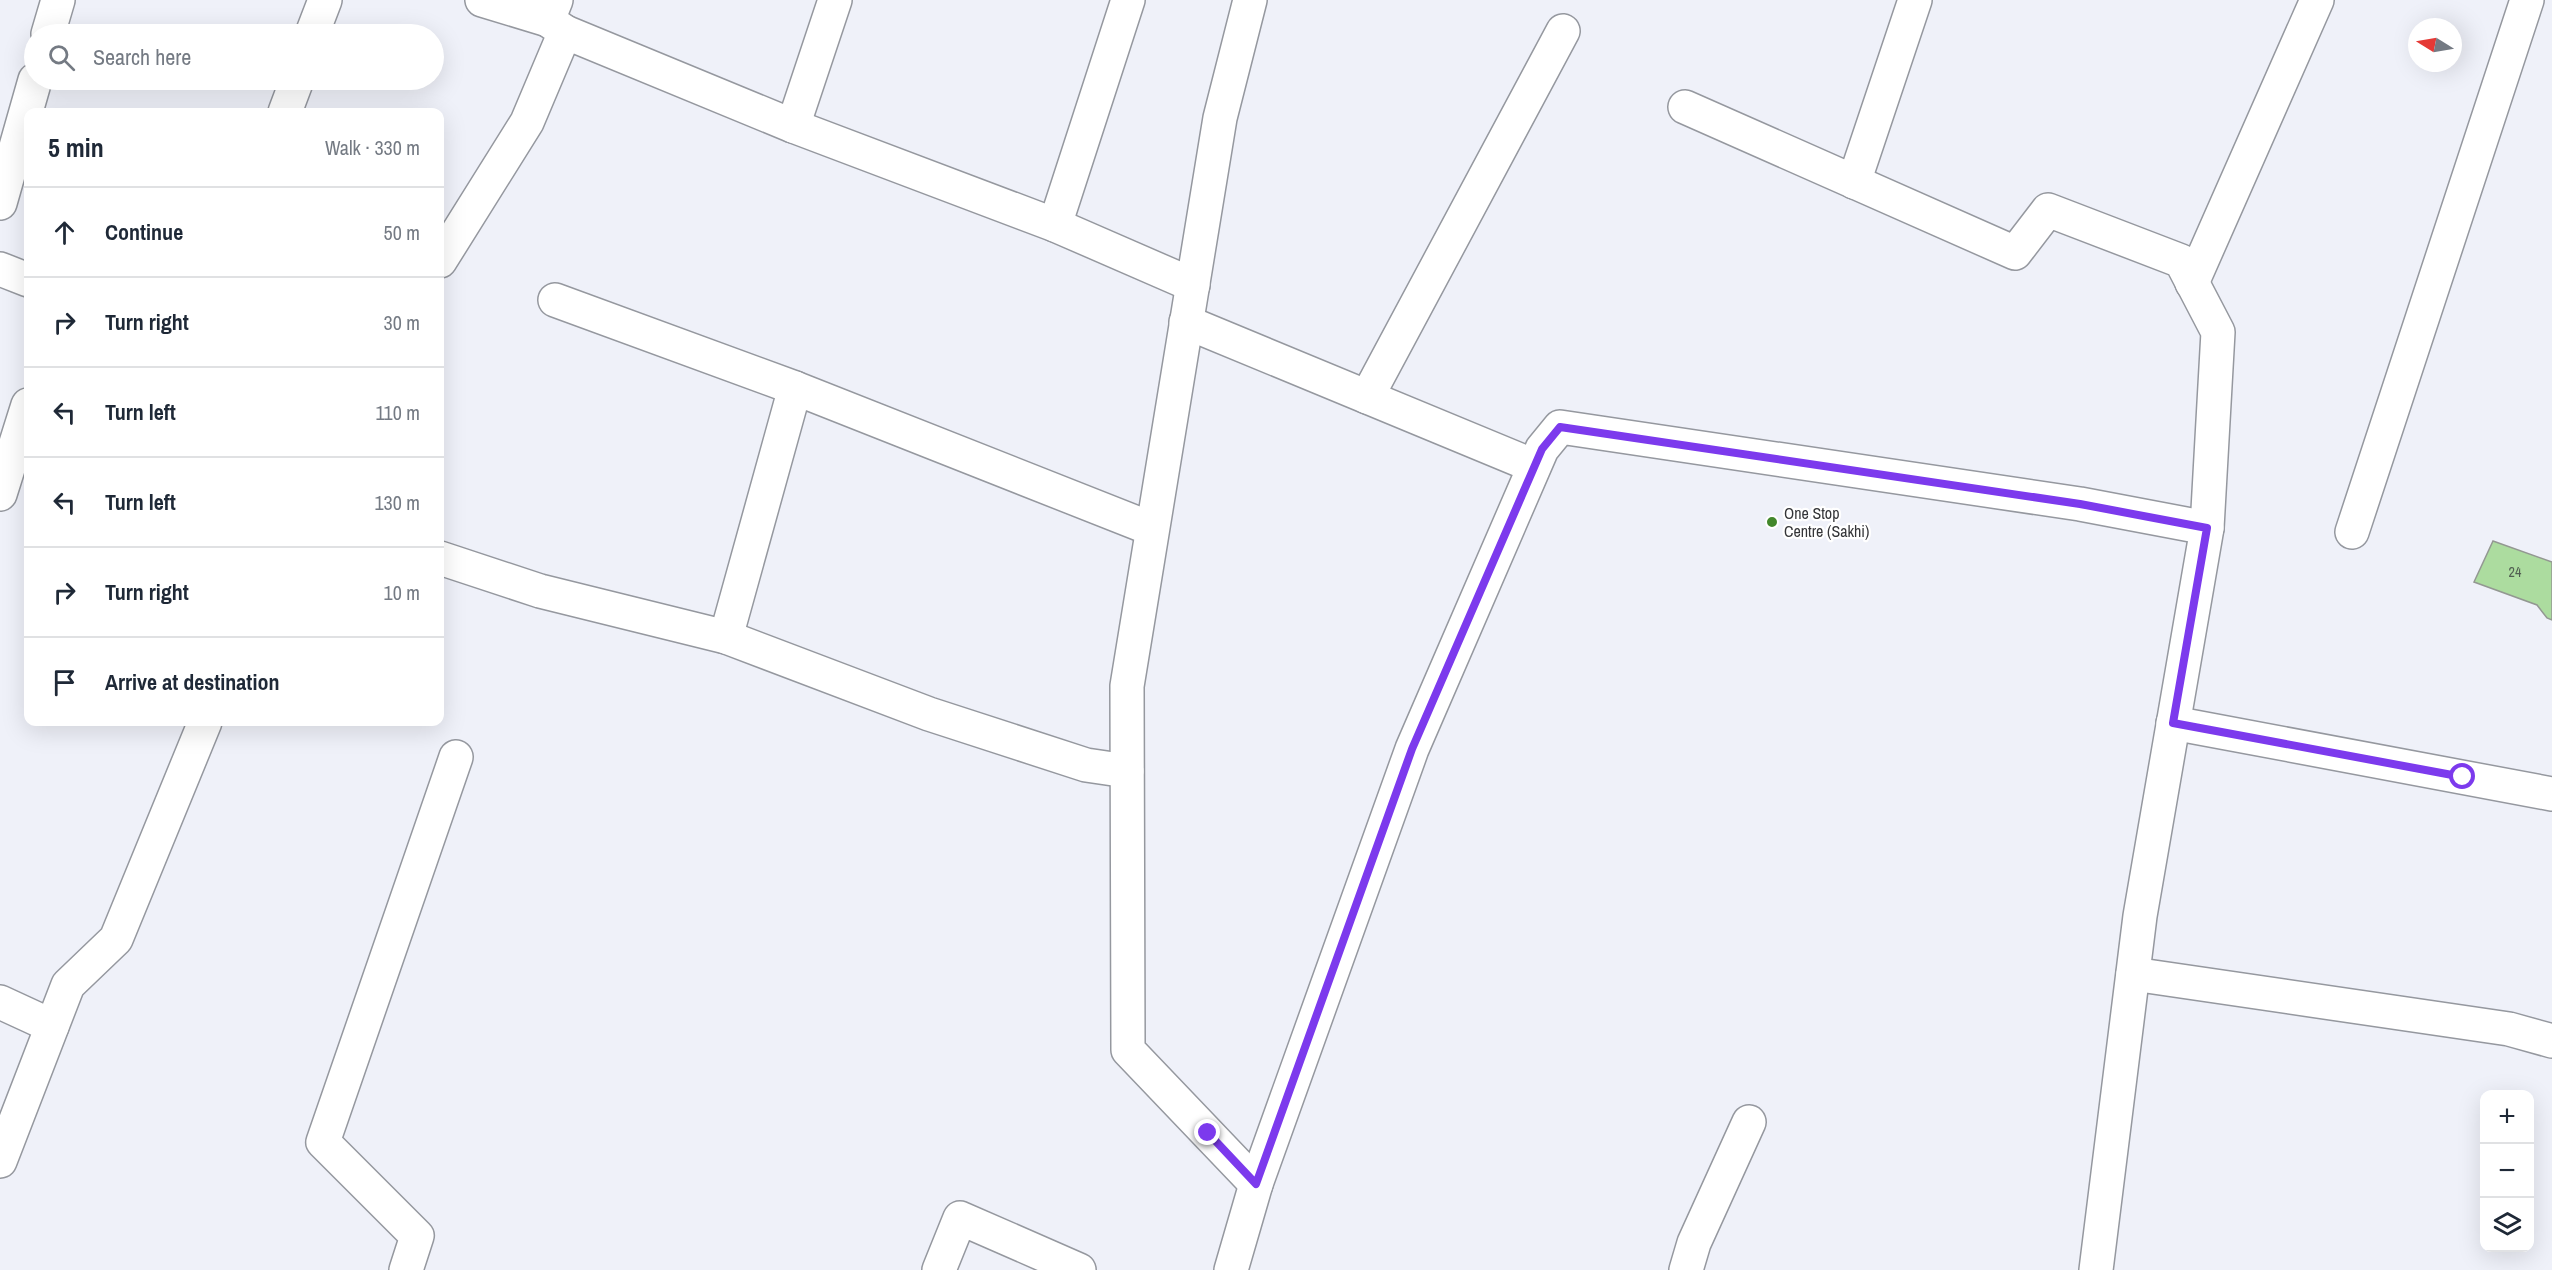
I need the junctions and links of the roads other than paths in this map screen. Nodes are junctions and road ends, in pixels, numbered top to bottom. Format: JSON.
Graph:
{"nodes":[{"id":1,"x":58,"y":0,"type":"edge"},
{"id":2,"x":325,"y":0,"type":"edge"},
{"id":3,"x":482,"y":0,"type":"edge"},
{"id":4,"x":835,"y":0,"type":"edge"},
{"id":5,"x":1128,"y":0,"type":"edge"},
{"id":6,"x":1250,"y":0,"type":"edge"},
{"id":7,"x":1915,"y":0,"type":"edge"},
{"id":8,"x":2317,"y":0,"type":"edge"},
{"id":9,"x":2527,"y":0,"type":"edge"},
{"id":10,"x":556,"y":17,"type":"edge"},
{"id":11,"x":51,"y":24,"type":"edge"},
{"id":12,"x":316,"y":24,"type":"edge"},
{"id":13,"x":1563,"y":30,"type":"dead end"},
{"id":14,"x":32,"y":90,"type":"edge"},
{"id":15,"x":293,"y":90,"type":"edge"},
{"id":16,"x":1685,"y":107,"type":"dead end"},
{"id":17,"x":27,"y":108,"type":"edge"},
{"id":18,"x":286,"y":108,"type":"edge"},
{"id":19,"x":24,"y":119,"type":"edge"},
{"id":20,"x":793,"y":126,"type":"junction"},
{"id":21,"x":1854,"y":182,"type":"junction"},
{"id":22,"x":0,"y":203,"type":"edge"},
{"id":23,"x":1055,"y":225,"type":"junction"},
{"id":24,"x":444,"y":255,"type":"edge"},
{"id":25,"x":0,"y":269,"type":"edge"},
{"id":26,"x":24,"y":278,"type":"edge"},
{"id":27,"x":2192,"y":284,"type":"junction"},
{"id":28,"x":1193,"y":285,"type":"junction"},
{"id":29,"x":555,"y":300,"type":"dead end"},
{"id":30,"x":1186,"y":322,"type":"junction"},
{"id":31,"x":795,"y":388,"type":"junction"},
{"id":32,"x":1367,"y":397,"type":"junction"},
{"id":33,"x":24,"y":418,"type":"edge"},
{"id":34,"x":1534,"y":466,"type":"junction"},
{"id":35,"x":0,"y":494,"type":"edge"},
{"id":36,"x":2207,"y":528,"type":"junction"},
{"id":37,"x":1152,"y":529,"type":"junction"},
{"id":38,"x":2352,"y":532,"type":"dead end"},
{"id":39,"x":444,"y":559,"type":"edge"},
{"id":40,"x":726,"y":637,"type":"junction"},
{"id":41,"x":2173,"y":723,"type":"junction"},
{"id":42,"x":203,"y":726,"type":"edge"},
{"id":43,"x":456,"y":757,"type":"dead end"},
{"id":44,"x":1127,"y":771,"type":"junction"},
{"id":45,"x":2552,"y":794,"type":"edge"},
{"id":46,"x":2133,"y":974,"type":"junction"},
{"id":47,"x":0,"y":1002,"type":"edge"},
{"id":48,"x":52,"y":1026,"type":"junction"},
{"id":49,"x":2552,"y":1041,"type":"edge"},
{"id":50,"x":1749,"y":1122,"type":"dead end"},
{"id":51,"x":0,"y":1161,"type":"edge"},
{"id":52,"x":1256,"y":1184,"type":"junction"},
{"id":53,"x":406,"y":1270,"type":"edge"},
{"id":54,"x":939,"y":1270,"type":"edge"},
{"id":55,"x":1079,"y":1270,"type":"edge"},
{"id":56,"x":1231,"y":1270,"type":"edge"},
{"id":57,"x":1686,"y":1270,"type":"edge"},
{"id":58,"x":2096,"y":1270,"type":"edge"}],
"edges":[{"from":1,"to":11,"type":"street"},
{"from":2,"to":12,"type":"street"},
{"from":3,"to":10,"type":"street"},
{"from":4,"to":20,"type":"street"},
{"from":5,"to":23,"type":"street"},
{"from":6,"to":28,"type":"street"},
{"from":7,"to":21,"type":"street"},
{"from":8,"to":27,"type":"street"},
{"from":9,"to":38,"type":"street"},
{"from":10,"to":20,"type":"street"},
{"from":10,"to":24,"type":"street"},
{"from":13,"to":32,"type":"street"},
{"from":14,"to":17,"type":"street"},
{"from":15,"to":18,"type":"street"},
{"from":16,"to":21,"type":"street"},
{"from":19,"to":22,"type":"street"},
{"from":20,"to":23,"type":"street"},
{"from":21,"to":27,"type":"street"},
{"from":23,"to":28,"type":"street"},
{"from":25,"to":26,"type":"street"},
{"from":27,"to":36,"type":"street"},
{"from":28,"to":30,"type":"street"},
{"from":29,"to":31,"type":"street"},
{"from":30,"to":32,"type":"street"},
{"from":30,"to":37,"type":"street"},
{"from":31,"to":37,"type":"street"},
{"from":31,"to":40,"type":"street"},
{"from":32,"to":34,"type":"street"},
{"from":33,"to":35,"type":"street"},
{"from":34,"to":36,"type":"street"},
{"from":34,"to":52,"type":"street"},
{"from":36,"to":41,"type":"street"},
{"from":37,"to":44,"type":"street"},
{"from":39,"to":40,"type":"street"},
{"from":40,"to":44,"type":"street"},
{"from":41,"to":45,"type":"street"},
{"from":41,"to":46,"type":"street"},
{"from":42,"to":48,"type":"street"},
{"from":43,"to":53,"type":"street"},
{"from":44,"to":52,"type":"street"},
{"from":46,"to":49,"type":"street"},
{"from":46,"to":58,"type":"street"},
{"from":47,"to":48,"type":"street"},
{"from":48,"to":51,"type":"street"},
{"from":50,"to":57,"type":"street"},
{"from":52,"to":56,"type":"street"},
{"from":54,"to":55,"type":"street"}]}
